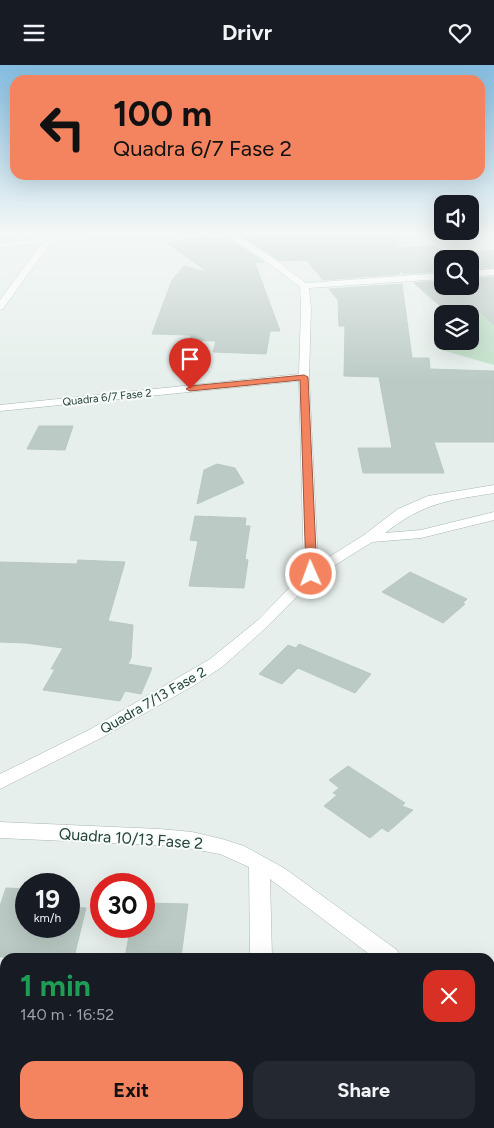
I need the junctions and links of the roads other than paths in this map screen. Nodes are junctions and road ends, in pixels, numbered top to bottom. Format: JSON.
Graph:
{"nodes":[{"id":1,"x":18,"y":282,"type":"edge"},
{"id":2,"x":298,"y":282,"type":"edge"},
{"id":3,"x":365,"y":282,"type":"edge"},
{"id":4,"x":304,"y":286,"type":"junction"},
{"id":5,"x":0,"y":307,"type":"edge"},
{"id":6,"x":304,"y":377,"type":"junction"},
{"id":7,"x":0,"y":408,"type":"edge"},
{"id":8,"x":494,"y":489,"type":"edge"},
{"id":9,"x":494,"y":516,"type":"edge"},
{"id":10,"x":370,"y":538,"type":"junction"},
{"id":11,"x":311,"y":574,"type":"junction"},
{"id":12,"x":0,"y":782,"type":"edge"},
{"id":13,"x":0,"y":830,"type":"edge"},
{"id":14,"x":259,"y":863,"type":"junction"},
{"id":15,"x":261,"y":953,"type":"edge"},
{"id":16,"x":384,"y":953,"type":"edge"}],
"edges":[{"from":1,"to":5,"type":"street"},
{"from":2,"to":4,"type":"street"},
{"from":3,"to":4,"type":"street"},
{"from":4,"to":6,"type":"street"},
{"from":6,"to":7,"type":"street","name":"Quadra 6/7 Fase 2"},
{"from":6,"to":11,"type":"street"},
{"from":8,"to":10,"type":"street","name":"Quadra 7/13 Fase 2"},
{"from":9,"to":10,"type":"street"},
{"from":10,"to":11,"type":"street","name":"Quadra 7/13 Fase 2"},
{"from":11,"to":12,"type":"street","name":"Quadra 7/13 Fase 2"},
{"from":13,"to":14,"type":"street","name":"Quadra 10/13 Fase 2"},
{"from":14,"to":15,"type":"street"},
{"from":14,"to":16,"type":"street","name":"Quadra 10/13 Fase 2"}]}
